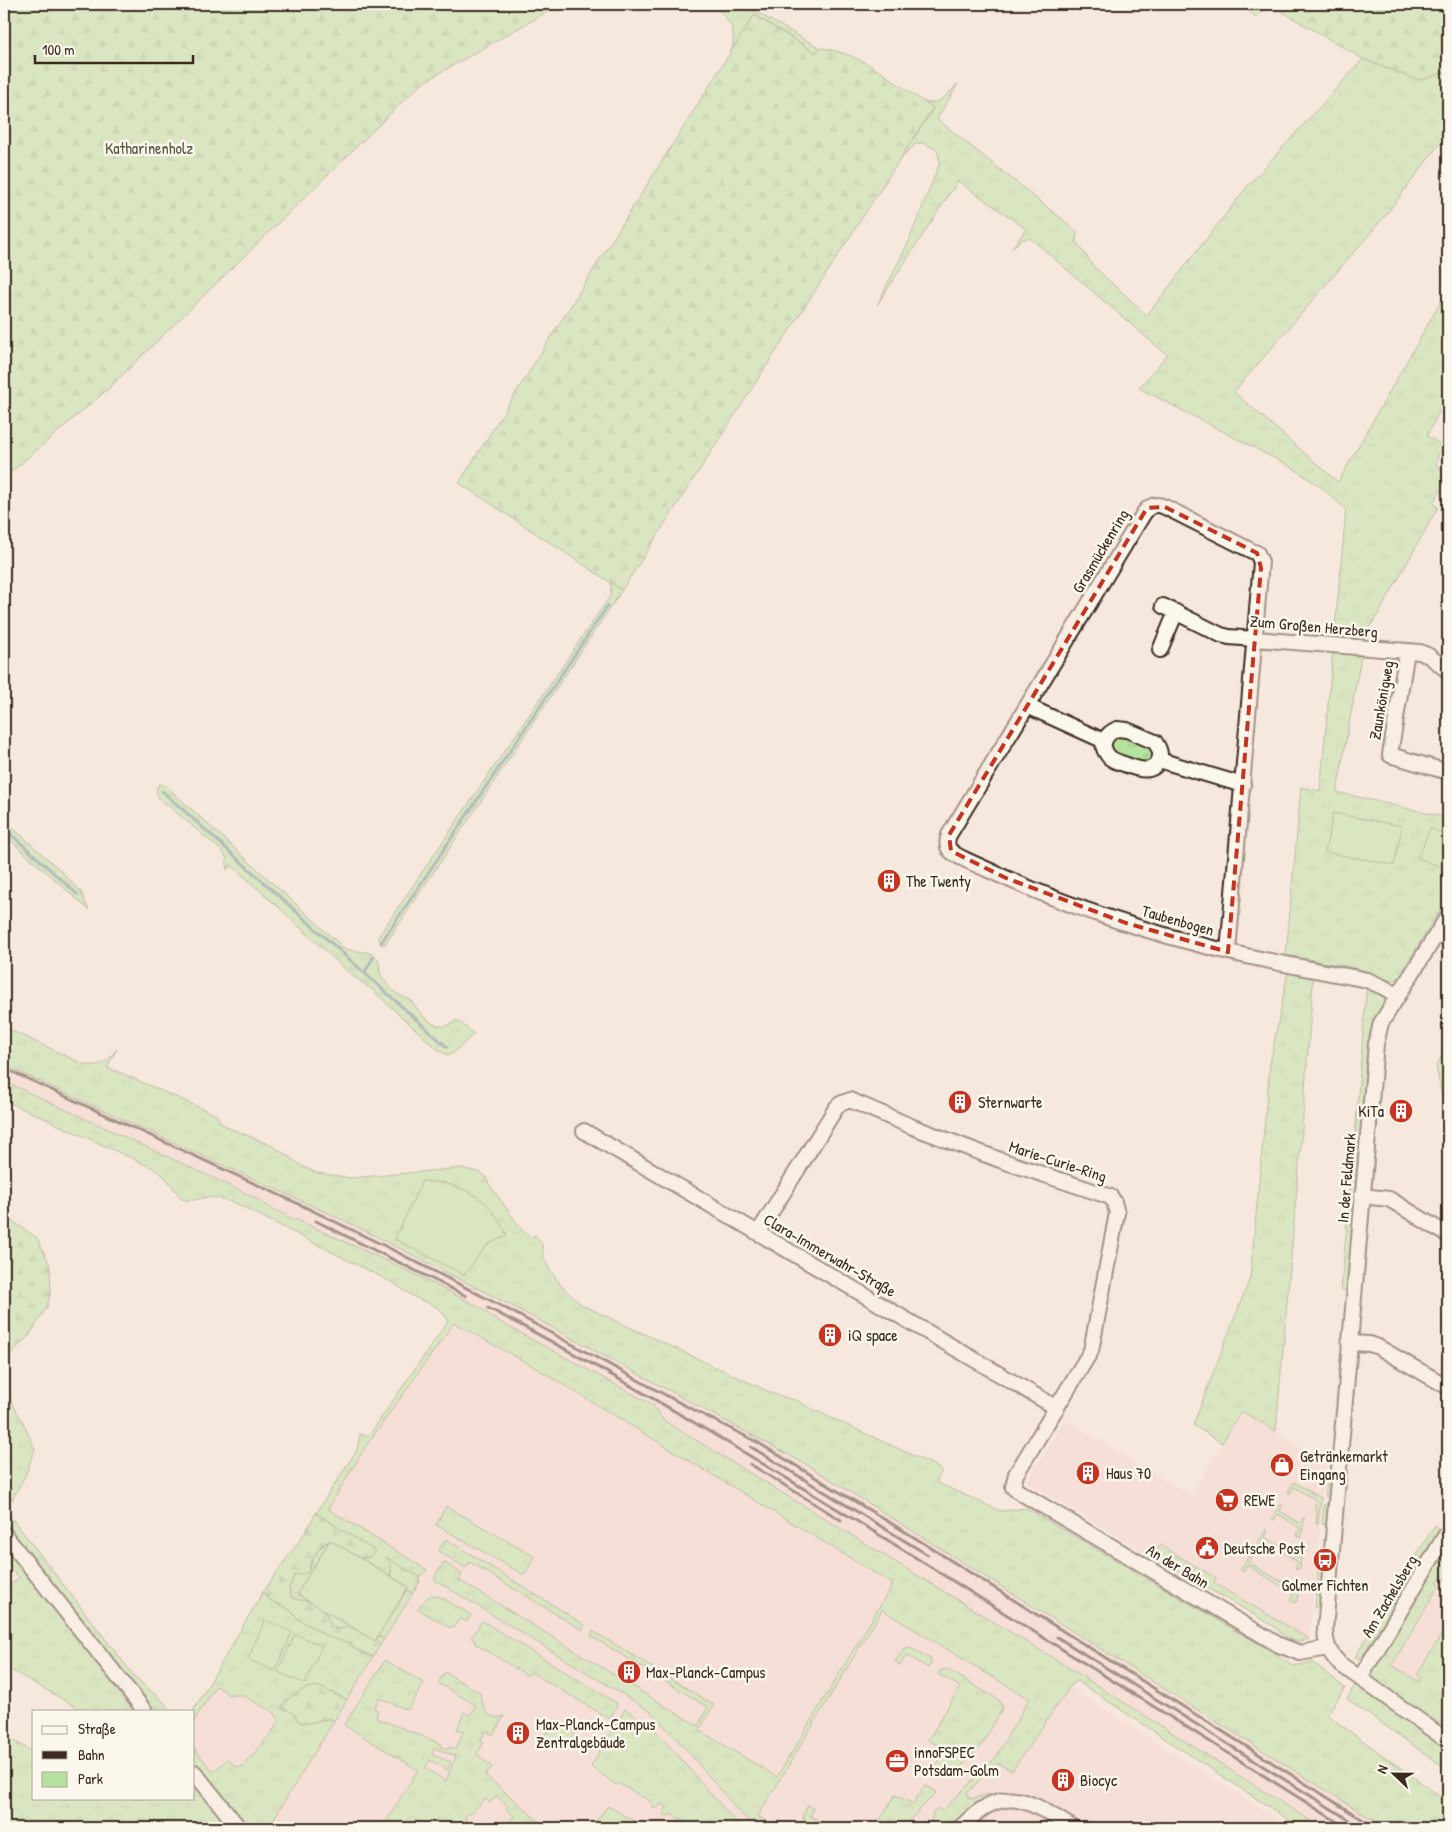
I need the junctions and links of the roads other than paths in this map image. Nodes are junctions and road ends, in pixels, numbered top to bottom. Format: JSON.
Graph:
{"nodes":[{"id":1,"x":1255,"y":638,"type":"junction"},
{"id":2,"x":1160,"y":650,"type":"dead end"},
{"id":3,"x":1407,"y":651,"type":"junction"},
{"id":4,"x":1448,"y":671,"type":"edge"},
{"id":5,"x":1027,"y":706,"type":"junction"},
{"id":6,"x":1104,"y":741,"type":"junction"},
{"id":7,"x":1159,"y":760,"type":"junction"},
{"id":8,"x":1448,"y":772,"type":"edge"},
{"id":9,"x":1243,"y":785,"type":"junction"},
{"id":10,"x":955,"y":854,"type":"joint"},
{"id":11,"x":1448,"y":916,"type":"edge"},
{"id":12,"x":1228,"y":952,"type":"junction"},
{"id":13,"x":1398,"y":996,"type":"junction"},
{"id":14,"x":584,"y":1131,"type":"dead end"},
{"id":15,"x":1362,"y":1196,"type":"junction"},
{"id":16,"x":758,"y":1233,"type":"junction"},
{"id":17,"x":1448,"y":1235,"type":"edge"},
{"id":18,"x":1349,"y":1342,"type":"junction"},
{"id":19,"x":1448,"y":1387,"type":"edge"},
{"id":20,"x":1057,"y":1408,"type":"junction"},
{"id":21,"x":1016,"y":1490,"type":"joint"},
{"id":22,"x":1448,"y":1531,"type":"edge"},
{"id":23,"x":4,"y":1534,"type":"edge"},
{"id":24,"x":1328,"y":1648,"type":"junction"},
{"id":25,"x":1360,"y":1678,"type":"junction"},
{"id":26,"x":143,"y":1710,"type":"edge"},
{"id":27,"x":1448,"y":1741,"type":"edge"},
{"id":28,"x":195,"y":1773,"type":"edge"},
{"id":29,"x":239,"y":1828,"type":"edge"},
{"id":30,"x":960,"y":1828,"type":"edge"},
{"id":31,"x":1073,"y":1828,"type":"edge"}],
"edges":[{"from":1,"to":2,"type":"street","name":"Zum Großen Herzberg"},
{"from":1,"to":3,"type":"street","name":"Zum Großen Herzberg"},
{"from":1,"to":5,"type":"street","name":"Grasmückenring"},
{"from":1,"to":9,"type":"street","name":"Grasmückenring"},
{"from":3,"to":4,"type":"street","name":"Zum Großen Herzberg"},
{"from":3,"to":8,"type":"street","name":"Zaunkönigweg"},
{"from":5,"to":6,"type":"street"},
{"from":5,"to":10,"type":"street","name":"Grasmückenring"},
{"from":6,"to":7,"type":"street"},
{"from":6,"to":7,"type":"street"},
{"from":7,"to":9,"type":"street"},
{"from":9,"to":12,"type":"street","name":"Grasmückenring"},
{"from":10,"to":12,"type":"street","name":"Taubenbogen"},
{"from":11,"to":13,"type":"street","name":"In der Feldmark"},
{"from":12,"to":13,"type":"street","name":"Taubenbogen"},
{"from":13,"to":15,"type":"street","name":"In der Feldmark"},
{"from":14,"to":16,"type":"street","name":"Clara-Immerwahr-Straße"},
{"from":15,"to":17,"type":"street"},
{"from":15,"to":18,"type":"street","name":"In der Feldmark"},
{"from":16,"to":20,"type":"street","name":"Clara-Immerwahr-Straße"},
{"from":16,"to":20,"type":"street","name":"Marie-Curie-Ring"},
{"from":18,"to":19,"type":"street"},
{"from":18,"to":24,"type":"street","name":"In der Feldmark"},
{"from":20,"to":21,"type":"street","name":"Marie-Curie-Ring"},
{"from":21,"to":24,"type":"street","name":"An der Bahn"},
{"from":22,"to":25,"type":"street","name":"Am Zachelsberg"},
{"from":23,"to":26,"type":"street"},
{"from":24,"to":25,"type":"street"},
{"from":25,"to":27,"type":"street"},
{"from":28,"to":29,"type":"street"},
{"from":30,"to":31,"type":"street"}]}
